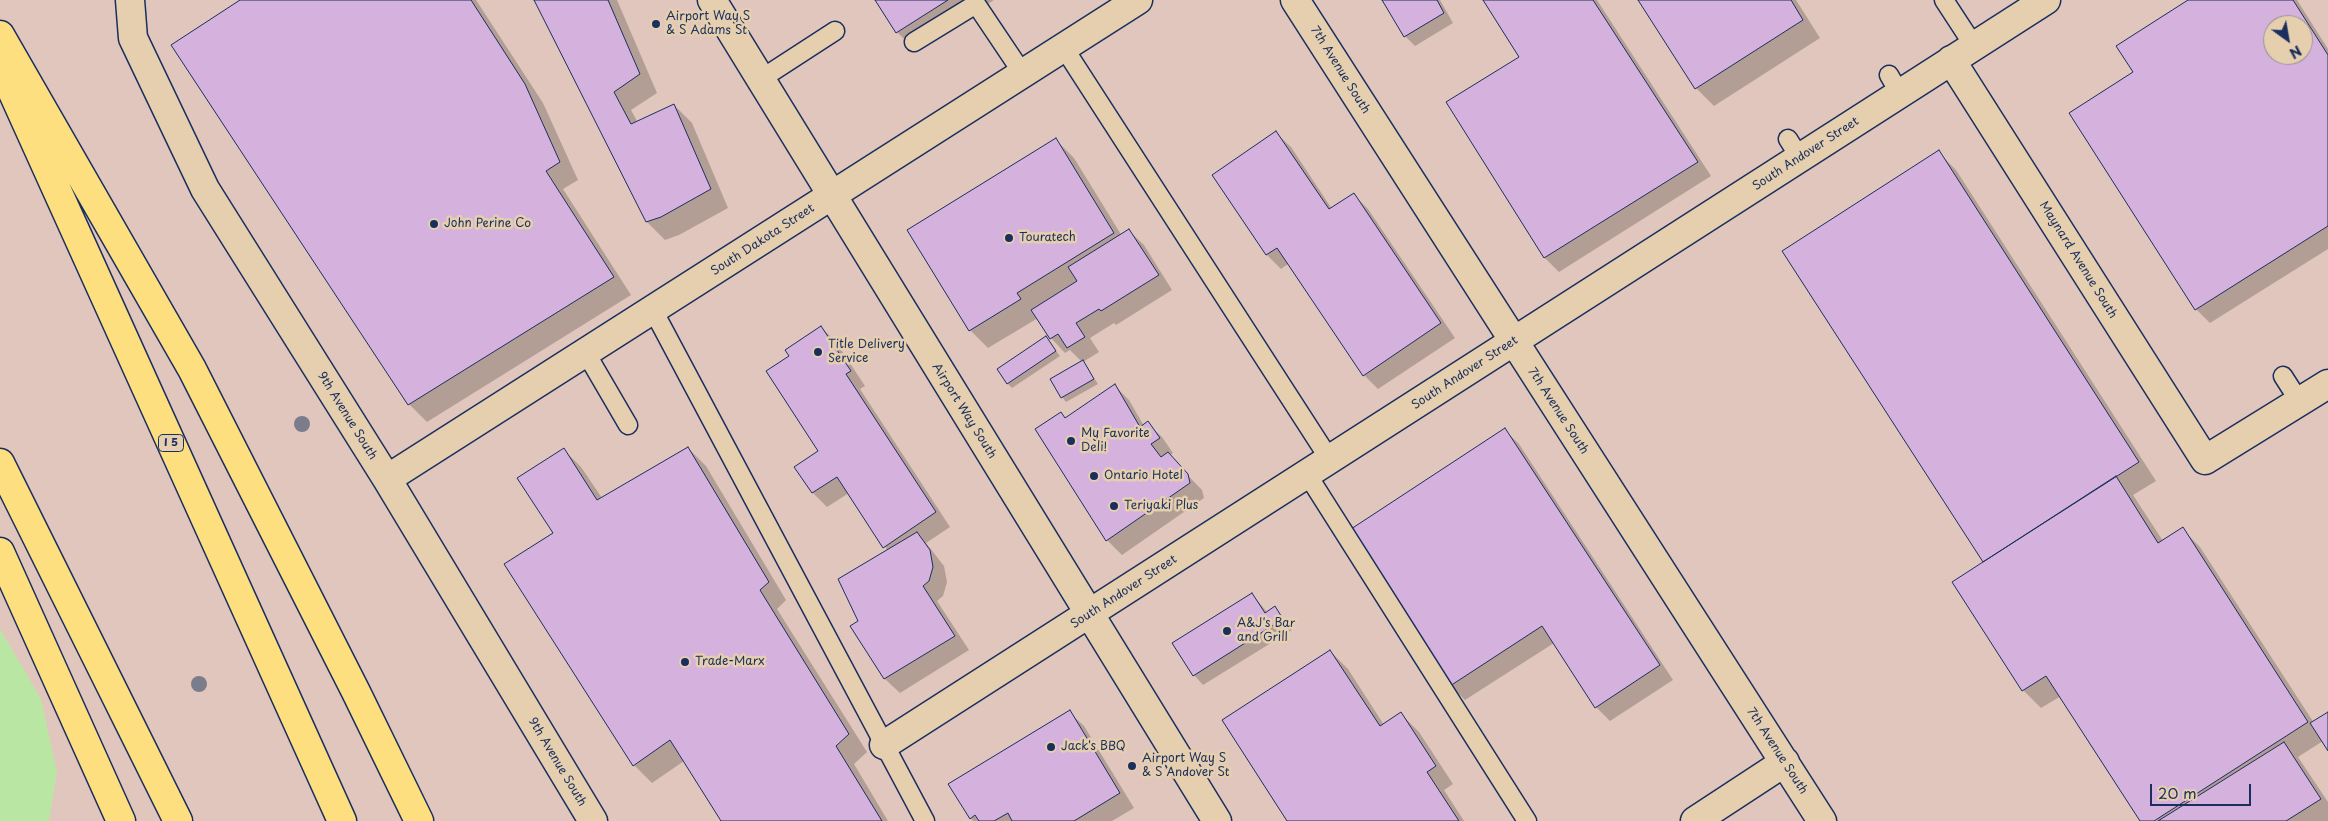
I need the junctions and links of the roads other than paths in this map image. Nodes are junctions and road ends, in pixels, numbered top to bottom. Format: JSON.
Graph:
{"nodes":[{"id":1,"x":130,"y":0,"type":"edge"},
{"id":2,"x":712,"y":0,"type":"edge"},
{"id":3,"x":1138,"y":0,"type":"edge"},
{"id":4,"x":1296,"y":0,"type":"edge"},
{"id":5,"x":1944,"y":0,"type":"edge"},
{"id":6,"x":2046,"y":0,"type":"edge"},
{"id":7,"x":835,"y":31,"type":"dead end"},
{"id":8,"x":0,"y":35,"type":"edge"},
{"id":9,"x":914,"y":42,"type":"dead end"},
{"id":10,"x":1974,"y":46,"type":"junction"},
{"id":11,"x":1064,"y":48,"type":"junction"},
{"id":12,"x":1951,"y":60,"type":"junction"},
{"id":13,"x":0,"y":65,"type":"edge"},
{"id":14,"x":1023,"y":74,"type":"junction"},
{"id":15,"x":761,"y":79,"type":"junction"},
{"id":16,"x":832,"y":196,"type":"junction"},
{"id":17,"x":653,"y":310,"type":"junction"},
{"id":18,"x":1513,"y":342,"type":"junction"},
{"id":19,"x":586,"y":353,"type":"junction"},
{"id":20,"x":2283,"y":376,"type":"dead end"},
{"id":21,"x":2328,"y":384,"type":"edge"},
{"id":22,"x":2300,"y":401,"type":"junction"},
{"id":23,"x":628,"y":425,"type":"dead end"},
{"id":24,"x":0,"y":463,"type":"edge"},
{"id":25,"x":1319,"y":467,"type":"junction"},
{"id":26,"x":386,"y":479,"type":"junction"},
{"id":27,"x":0,"y":552,"type":"edge"},
{"id":28,"x":1090,"y":614,"type":"junction"},
{"id":29,"x":884,"y":745,"type":"junction"},
{"id":30,"x":1784,"y":762,"type":"junction"},
{"id":31,"x":121,"y":821,"type":"edge"},
{"id":32,"x":178,"y":821,"type":"edge"},
{"id":33,"x":342,"y":821,"type":"edge"},
{"id":34,"x":419,"y":821,"type":"edge"},
{"id":35,"x":592,"y":821,"type":"edge"},
{"id":36,"x":925,"y":821,"type":"edge"},
{"id":37,"x":1217,"y":821,"type":"edge"},
{"id":38,"x":1527,"y":821,"type":"edge"},
{"id":39,"x":1695,"y":821,"type":"edge"},
{"id":40,"x":1822,"y":821,"type":"edge"}],
"edges":[{"from":1,"to":26,"type":"street","name":"9th Avenue South"},
{"from":2,"to":15,"type":"street","name":"Airport Way South"},
{"from":3,"to":11,"type":"street","name":"South Dakota Street"},
{"from":4,"to":18,"type":"street","name":"7th Avenue South"},
{"from":5,"to":10,"type":"lane"},
{"from":6,"to":10,"type":"street","name":"South Andover Street"},
{"from":7,"to":15,"type":"lane"},
{"from":8,"to":34,"type":"highway"},
{"from":9,"to":14,"type":"lane"},
{"from":10,"to":12,"type":"street","name":"South Andover Street"},
{"from":11,"to":14,"type":"street","name":"South Dakota Street"},
{"from":11,"to":25,"type":"lane"},
{"from":12,"to":18,"type":"street","name":"South Andover Street"},
{"from":12,"to":22,"type":"street","name":"Maynard Avenue South"},
{"from":13,"to":33,"type":"highway","number":"I 5"},
{"from":14,"to":16,"type":"street","name":"South Dakota Street"},
{"from":15,"to":16,"type":"street","name":"Airport Way South"},
{"from":16,"to":17,"type":"street","name":"South Dakota Street"},
{"from":16,"to":28,"type":"street","name":"Airport Way South"},
{"from":17,"to":19,"type":"street","name":"South Dakota Street"},
{"from":17,"to":29,"type":"lane"},
{"from":18,"to":25,"type":"street","name":"South Andover Street"},
{"from":18,"to":30,"type":"street","name":"7th Avenue South"},
{"from":19,"to":23,"type":"lane"},
{"from":19,"to":26,"type":"street","name":"South Dakota Street"},
{"from":20,"to":22,"type":"lane"},
{"from":21,"to":22,"type":"street"},
{"from":24,"to":32,"type":"highway"},
{"from":25,"to":28,"type":"street","name":"South Andover Street"},
{"from":25,"to":38,"type":"lane"},
{"from":26,"to":35,"type":"street","name":"9th Avenue South"},
{"from":27,"to":31,"type":"highway"},
{"from":28,"to":29,"type":"street","name":"South Andover Street"},
{"from":28,"to":37,"type":"street","name":"Airport Way South"},
{"from":29,"to":36,"type":"lane"},
{"from":30,"to":39,"type":"street"},
{"from":30,"to":40,"type":"street","name":"7th Avenue South"}]}
